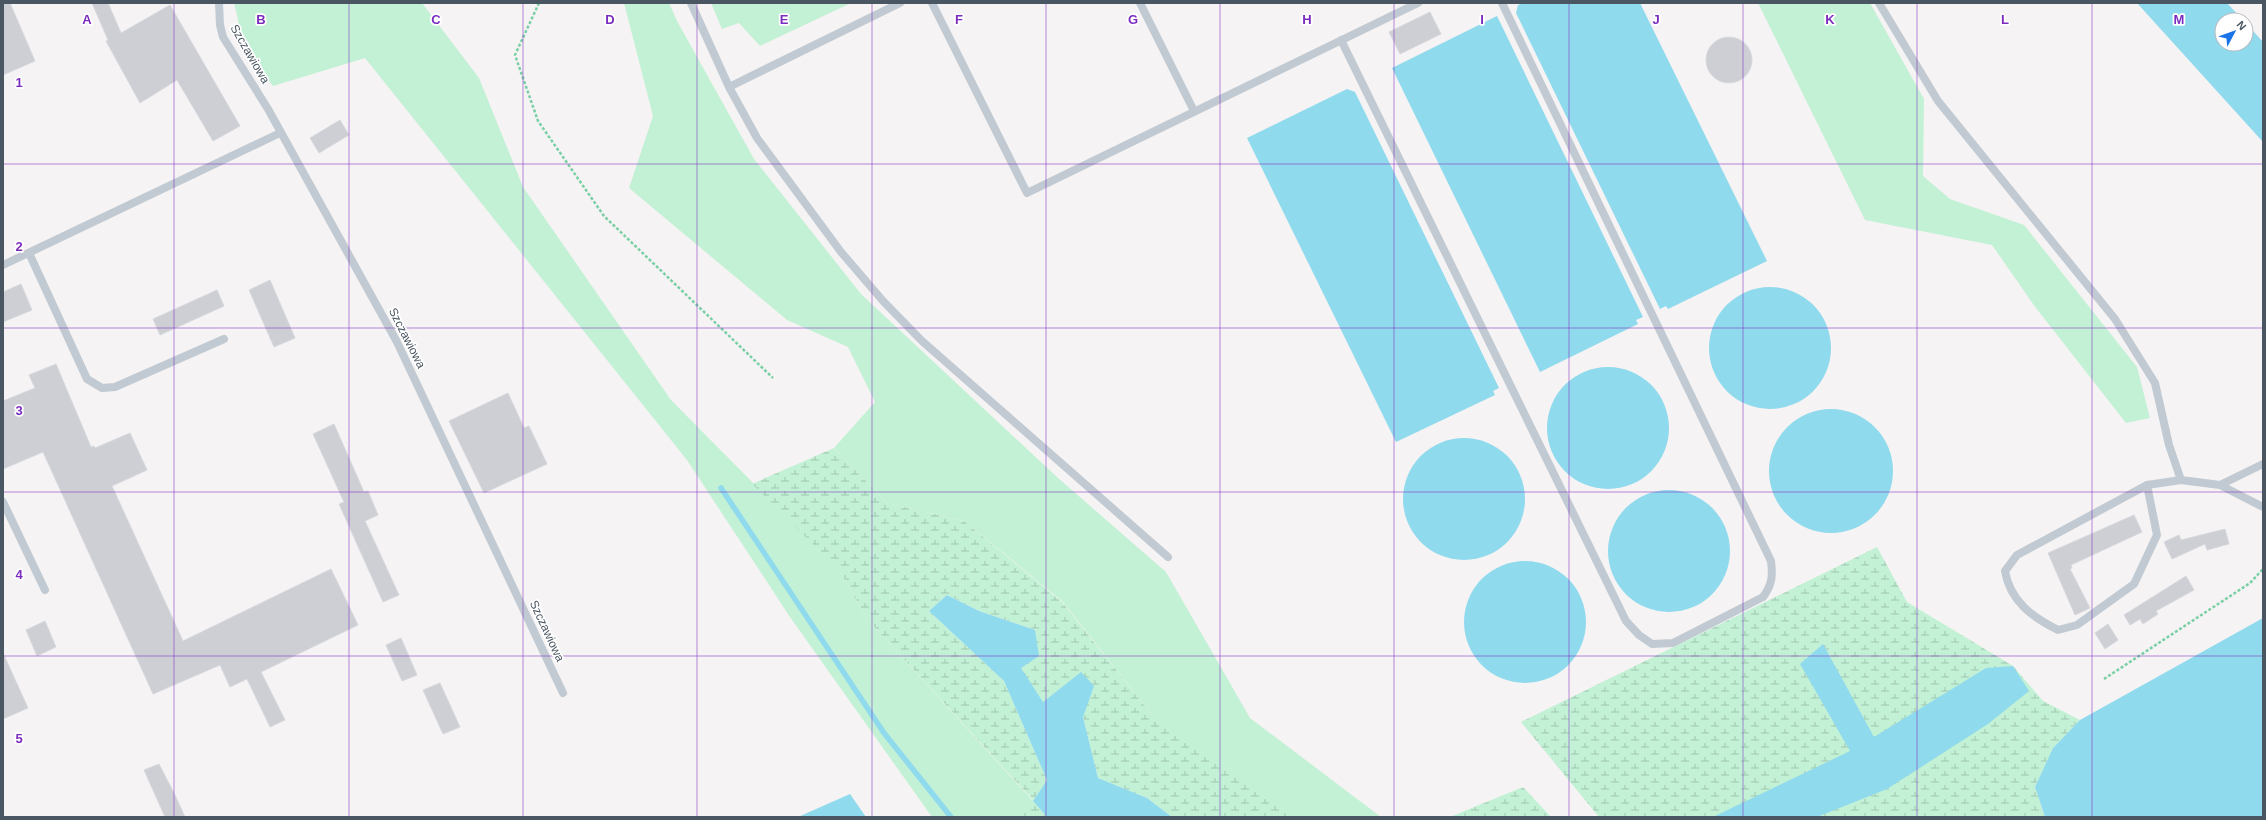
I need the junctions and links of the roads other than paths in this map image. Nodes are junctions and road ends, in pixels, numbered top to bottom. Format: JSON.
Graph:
{"nodes":[{"id":1,"x":219,"y":3,"type":"edge"},
{"id":2,"x":691,"y":3,"type":"edge"},
{"id":3,"x":900,"y":3,"type":"edge"},
{"id":4,"x":932,"y":3,"type":"edge"},
{"id":5,"x":1140,"y":3,"type":"edge"},
{"id":6,"x":1418,"y":3,"type":"edge"},
{"id":7,"x":1502,"y":3,"type":"edge"},
{"id":8,"x":1879,"y":3,"type":"edge"},
{"id":9,"x":1341,"y":40,"type":"junction"},
{"id":10,"x":728,"y":87,"type":"junction"},
{"id":11,"x":1194,"y":111,"type":"junction"},
{"id":12,"x":280,"y":133,"type":"junction"},
{"id":13,"x":29,"y":253,"type":"junction"},
{"id":14,"x":3,"y":265,"type":"edge"},
{"id":15,"x":224,"y":339,"type":"dead end"},
{"id":16,"x":2263,"y":464,"type":"edge"},
{"id":17,"x":2181,"y":480,"type":"junction"},
{"id":18,"x":2147,"y":485,"type":"junction"},
{"id":19,"x":2220,"y":485,"type":"junction"},
{"id":20,"x":3,"y":502,"type":"edge"},
{"id":21,"x":2263,"y":507,"type":"edge"},
{"id":22,"x":1168,"y":557,"type":"dead end"},
{"id":23,"x":45,"y":590,"type":"dead end"},
{"id":24,"x":563,"y":693,"type":"dead end"}],
"edges":[{"from":1,"to":12,"type":"lane","name":"Szczawiowa"},
{"from":2,"to":10,"type":"lane"},
{"from":3,"to":10,"type":"lane"},
{"from":4,"to":11,"type":"lane"},
{"from":5,"to":11,"type":"lane"},
{"from":6,"to":9,"type":"lane"},
{"from":7,"to":9,"type":"lane"},
{"from":8,"to":17,"type":"lane"},
{"from":9,"to":11,"type":"lane"},
{"from":10,"to":22,"type":"lane"},
{"from":12,"to":13,"type":"lane"},
{"from":12,"to":24,"type":"lane","name":"Szczawiowa"},
{"from":13,"to":14,"type":"lane"},
{"from":13,"to":15,"type":"lane"},
{"from":16,"to":19,"type":"lane"},
{"from":17,"to":18,"type":"lane"},
{"from":17,"to":19,"type":"lane"},
{"from":18,"to":18,"type":"lane"},
{"from":19,"to":21,"type":"lane"},
{"from":20,"to":23,"type":"lane"}]}
